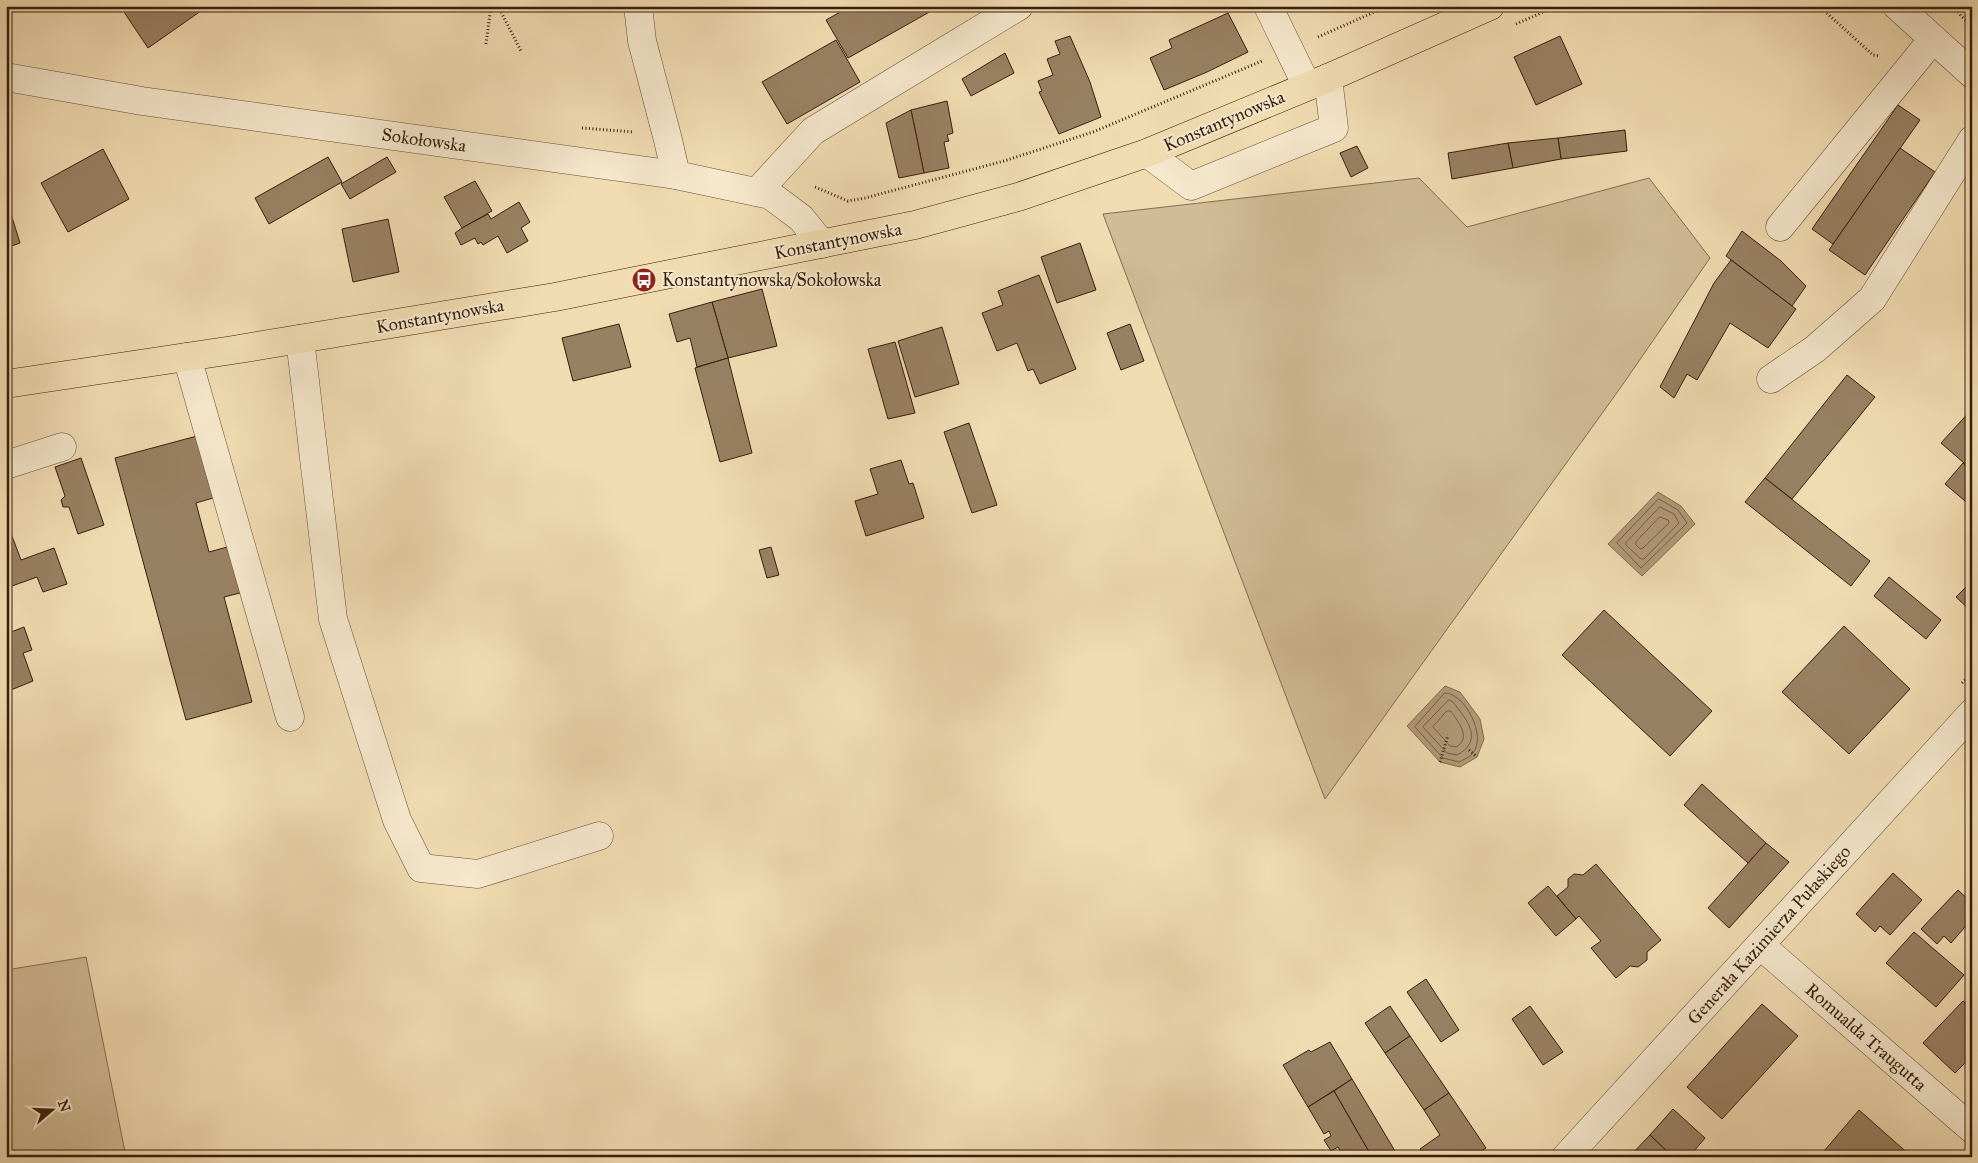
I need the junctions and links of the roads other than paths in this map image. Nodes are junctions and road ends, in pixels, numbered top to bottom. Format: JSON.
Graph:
{"nodes":[{"id":1,"x":638,"y":6,"type":"edge"},
{"id":2,"x":1019,"y":6,"type":"edge"},
{"id":3,"x":1268,"y":6,"type":"edge"},
{"id":4,"x":1897,"y":6,"type":"edge"},
{"id":5,"x":1488,"y":7,"type":"edge"},
{"id":6,"x":1933,"y":39,"type":"junction"},
{"id":7,"x":1972,"y":74,"type":"edge"},
{"id":8,"x":6,"y":77,"type":"edge"},
{"id":9,"x":1318,"y":82,"type":"junction"},
{"id":10,"x":1972,"y":140,"type":"edge"},
{"id":11,"x":1147,"y":153,"type":"junction"},
{"id":12,"x":676,"y":175,"type":"junction"},
{"id":13,"x":757,"y":192,"type":"junction"},
{"id":14,"x":1780,"y":227,"type":"dead end"},
{"id":15,"x":822,"y":244,"type":"junction"},
{"id":16,"x":300,"y":339,"type":"junction"},
{"id":17,"x":187,"y":357,"type":"junction"},
{"id":18,"x":1771,"y":379,"type":"dead end"},
{"id":19,"x":6,"y":384,"type":"edge"},
{"id":20,"x":62,"y":447,"type":"dead end"},
{"id":21,"x":6,"y":465,"type":"edge"},
{"id":22,"x":1972,"y":713,"type":"edge"},
{"id":23,"x":290,"y":717,"type":"dead end"},
{"id":24,"x":599,"y":836,"type":"dead end"},
{"id":25,"x":1760,"y":944,"type":"junction"},
{"id":26,"x":1972,"y":1129,"type":"edge"},
{"id":27,"x":1566,"y":1157,"type":"edge"}],
"edges":[{"from":1,"to":12,"type":"street"},
{"from":2,"to":13,"type":"street"},
{"from":3,"to":9,"type":"street"},
{"from":4,"to":6,"type":"street"},
{"from":5,"to":9,"type":"main road","name":"Konstantynowska"},
{"from":6,"to":7,"type":"street"},
{"from":6,"to":14,"type":"street"},
{"from":8,"to":12,"type":"street","name":"Sokołowska"},
{"from":9,"to":11,"type":"main road","name":"Konstantynowska"},
{"from":9,"to":11,"type":"street"},
{"from":10,"to":18,"type":"street"},
{"from":11,"to":15,"type":"main road","name":"Konstantynowska"},
{"from":12,"to":13,"type":"street","name":"Sokołowska"},
{"from":13,"to":15,"type":"street","name":"Sokołowska"},
{"from":15,"to":16,"type":"main road","name":"Konstantynowska"},
{"from":16,"to":17,"type":"main road","name":"Konstantynowska"},
{"from":16,"to":24,"type":"street"},
{"from":17,"to":19,"type":"main road","name":"Konstantynowska"},
{"from":17,"to":23,"type":"street"},
{"from":20,"to":21,"type":"street"},
{"from":22,"to":25,"type":"street","name":"Generała Kazimierza Pułaskiego"},
{"from":25,"to":26,"type":"street","name":"Romualda Traugutta"},
{"from":25,"to":27,"type":"street","name":"Generała Kazimierza Pułaskiego"}]}
